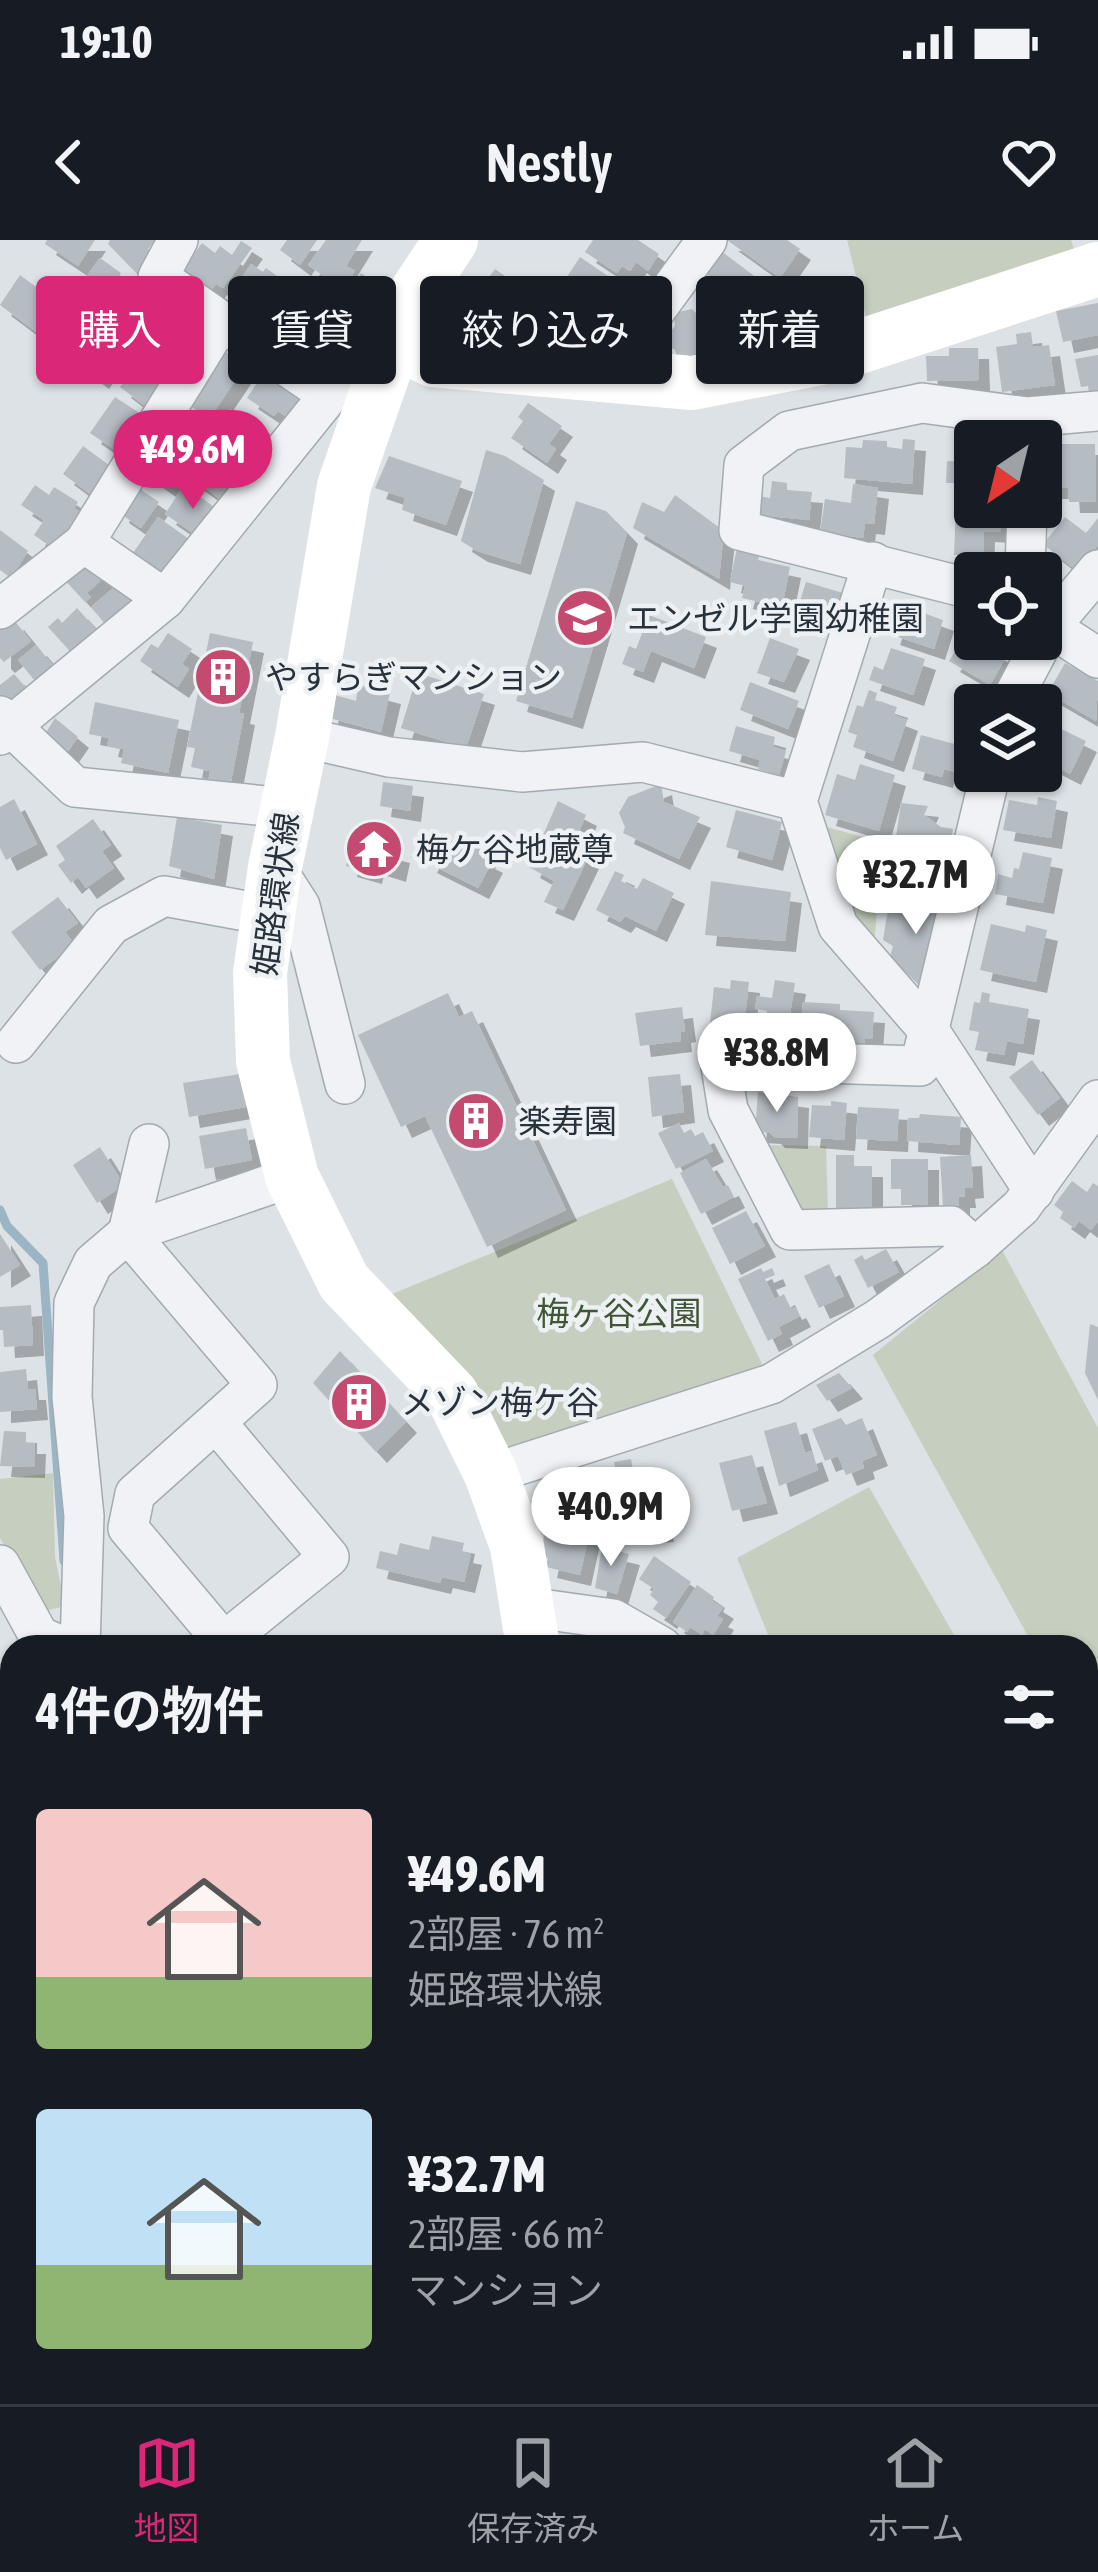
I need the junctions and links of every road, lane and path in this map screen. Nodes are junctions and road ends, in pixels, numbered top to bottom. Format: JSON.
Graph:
{"nodes":[{"id":1,"x":178,"y":240,"type":"edge"},
{"id":2,"x":707,"y":240,"type":"edge"},
{"id":3,"x":436,"y":245,"type":"edge"},
{"id":4,"x":1091,"y":260,"type":"edge"},
{"id":5,"x":672,"y":288,"type":"edge"},
{"id":6,"x":221,"y":321,"type":"junction"},
{"id":7,"x":396,"y":333,"type":"edge"},
{"id":8,"x":672,"y":381,"type":"edge"},
{"id":9,"x":342,"y":384,"type":"edge"},
{"id":10,"x":378,"y":384,"type":"edge"},
{"id":11,"x":329,"y":395,"type":"junction"},
{"id":12,"x":1098,"y":411,"type":"edge"},
{"id":13,"x":991,"y":420,"type":"edge"},
{"id":14,"x":1062,"y":420,"type":"edge"},
{"id":15,"x":84,"y":543,"type":"junction"},
{"id":16,"x":873,"y":562,"type":"junction"},
{"id":17,"x":1098,"y":570,"type":"edge"},
{"id":18,"x":954,"y":584,"type":"edge"},
{"id":19,"x":165,"y":599,"type":"junction"},
{"id":20,"x":0,"y":609,"type":"edge"},
{"id":21,"x":1062,"y":613,"type":"edge"},
{"id":22,"x":1062,"y":635,"type":"edge"},
{"id":23,"x":1098,"y":658,"type":"edge"},
{"id":24,"x":4,"y":726,"type":"edge"},
{"id":25,"x":302,"y":737,"type":"junction"},
{"id":26,"x":986,"y":792,"type":"edge"},
{"id":27,"x":797,"y":801,"type":"junction"},
{"id":28,"x":287,"y":808,"type":"junction"},
{"id":29,"x":272,"y":891,"type":"junction"},
{"id":30,"x":930,"y":1032,"type":"junction"},
{"id":31,"x":16,"y":1043,"type":"dead end"},
{"id":32,"x":345,"y":1084,"type":"dead end"},
{"id":33,"x":1098,"y":1100,"type":"edge"},
{"id":34,"x":149,"y":1144,"type":"dead end"},
{"id":35,"x":292,"y":1178,"type":"junction"},
{"id":36,"x":1034,"y":1191,"type":"junction"},
{"id":37,"x":128,"y":1233,"type":"junction"},
{"id":38,"x":974,"y":1248,"type":"junction"},
{"id":39,"x":216,"y":1422,"type":"dead end"},
{"id":40,"x":490,"y":1474,"type":"junction"},
{"id":41,"x":0,"y":1565,"type":"edge"},
{"id":42,"x":530,"y":1627,"type":"edge"},
{"id":43,"x":38,"y":1635,"type":"edge"},
{"id":44,"x":80,"y":1635,"type":"edge"},
{"id":45,"x":218,"y":1635,"type":"edge"},
{"id":46,"x":233,"y":1635,"type":"edge"},
{"id":47,"x":642,"y":1635,"type":"edge"}],
"edges":[{"from":1,"to":6,"type":"street"},
{"from":2,"to":5,"type":"street"},
{"from":3,"to":7,"type":"main road","name":"姫路環状線"},
{"from":4,"to":8,"type":"main road"},
{"from":6,"to":11,"type":"street"},
{"from":6,"to":15,"type":"street"},
{"from":9,"to":11,"type":"street"},
{"from":10,"to":25,"type":"main road","name":"姫路環状線"},
{"from":11,"to":19,"type":"street"},
{"from":12,"to":14,"type":"street"},
{"from":13,"to":16,"type":"street"},
{"from":15,"to":19,"type":"street"},
{"from":15,"to":20,"type":"street"},
{"from":16,"to":18,"type":"street"},
{"from":16,"to":27,"type":"street"},
{"from":17,"to":21,"type":"street"},
{"from":19,"to":24,"type":"street"},
{"from":22,"to":23,"type":"street"},
{"from":24,"to":28,"type":"street"},
{"from":25,"to":27,"type":"street"},
{"from":25,"to":28,"type":"main road","name":"姫路環状線"},
{"from":26,"to":30,"type":"street"},
{"from":27,"to":30,"type":"street"},
{"from":28,"to":29,"type":"main road","name":"姫路環状線"},
{"from":29,"to":31,"type":"street"},
{"from":29,"to":32,"type":"street"},
{"from":29,"to":35,"type":"main road","name":"姫路環状線"},
{"from":30,"to":36,"type":"street"},
{"from":30,"to":38,"type":"street"},
{"from":33,"to":36,"type":"street"},
{"from":34,"to":37,"type":"street"},
{"from":35,"to":37,"type":"street"},
{"from":35,"to":40,"type":"main road","name":"姫路環状線"},
{"from":36,"to":38,"type":"street"},
{"from":37,"to":44,"type":"street"},
{"from":37,"to":45,"type":"street"},
{"from":38,"to":40,"type":"street"},
{"from":39,"to":46,"type":"street"},
{"from":40,"to":42,"type":"main road","name":"姫路環状線"},
{"from":41,"to":43,"type":"street"},
{"from":42,"to":47,"type":"street"}]}
